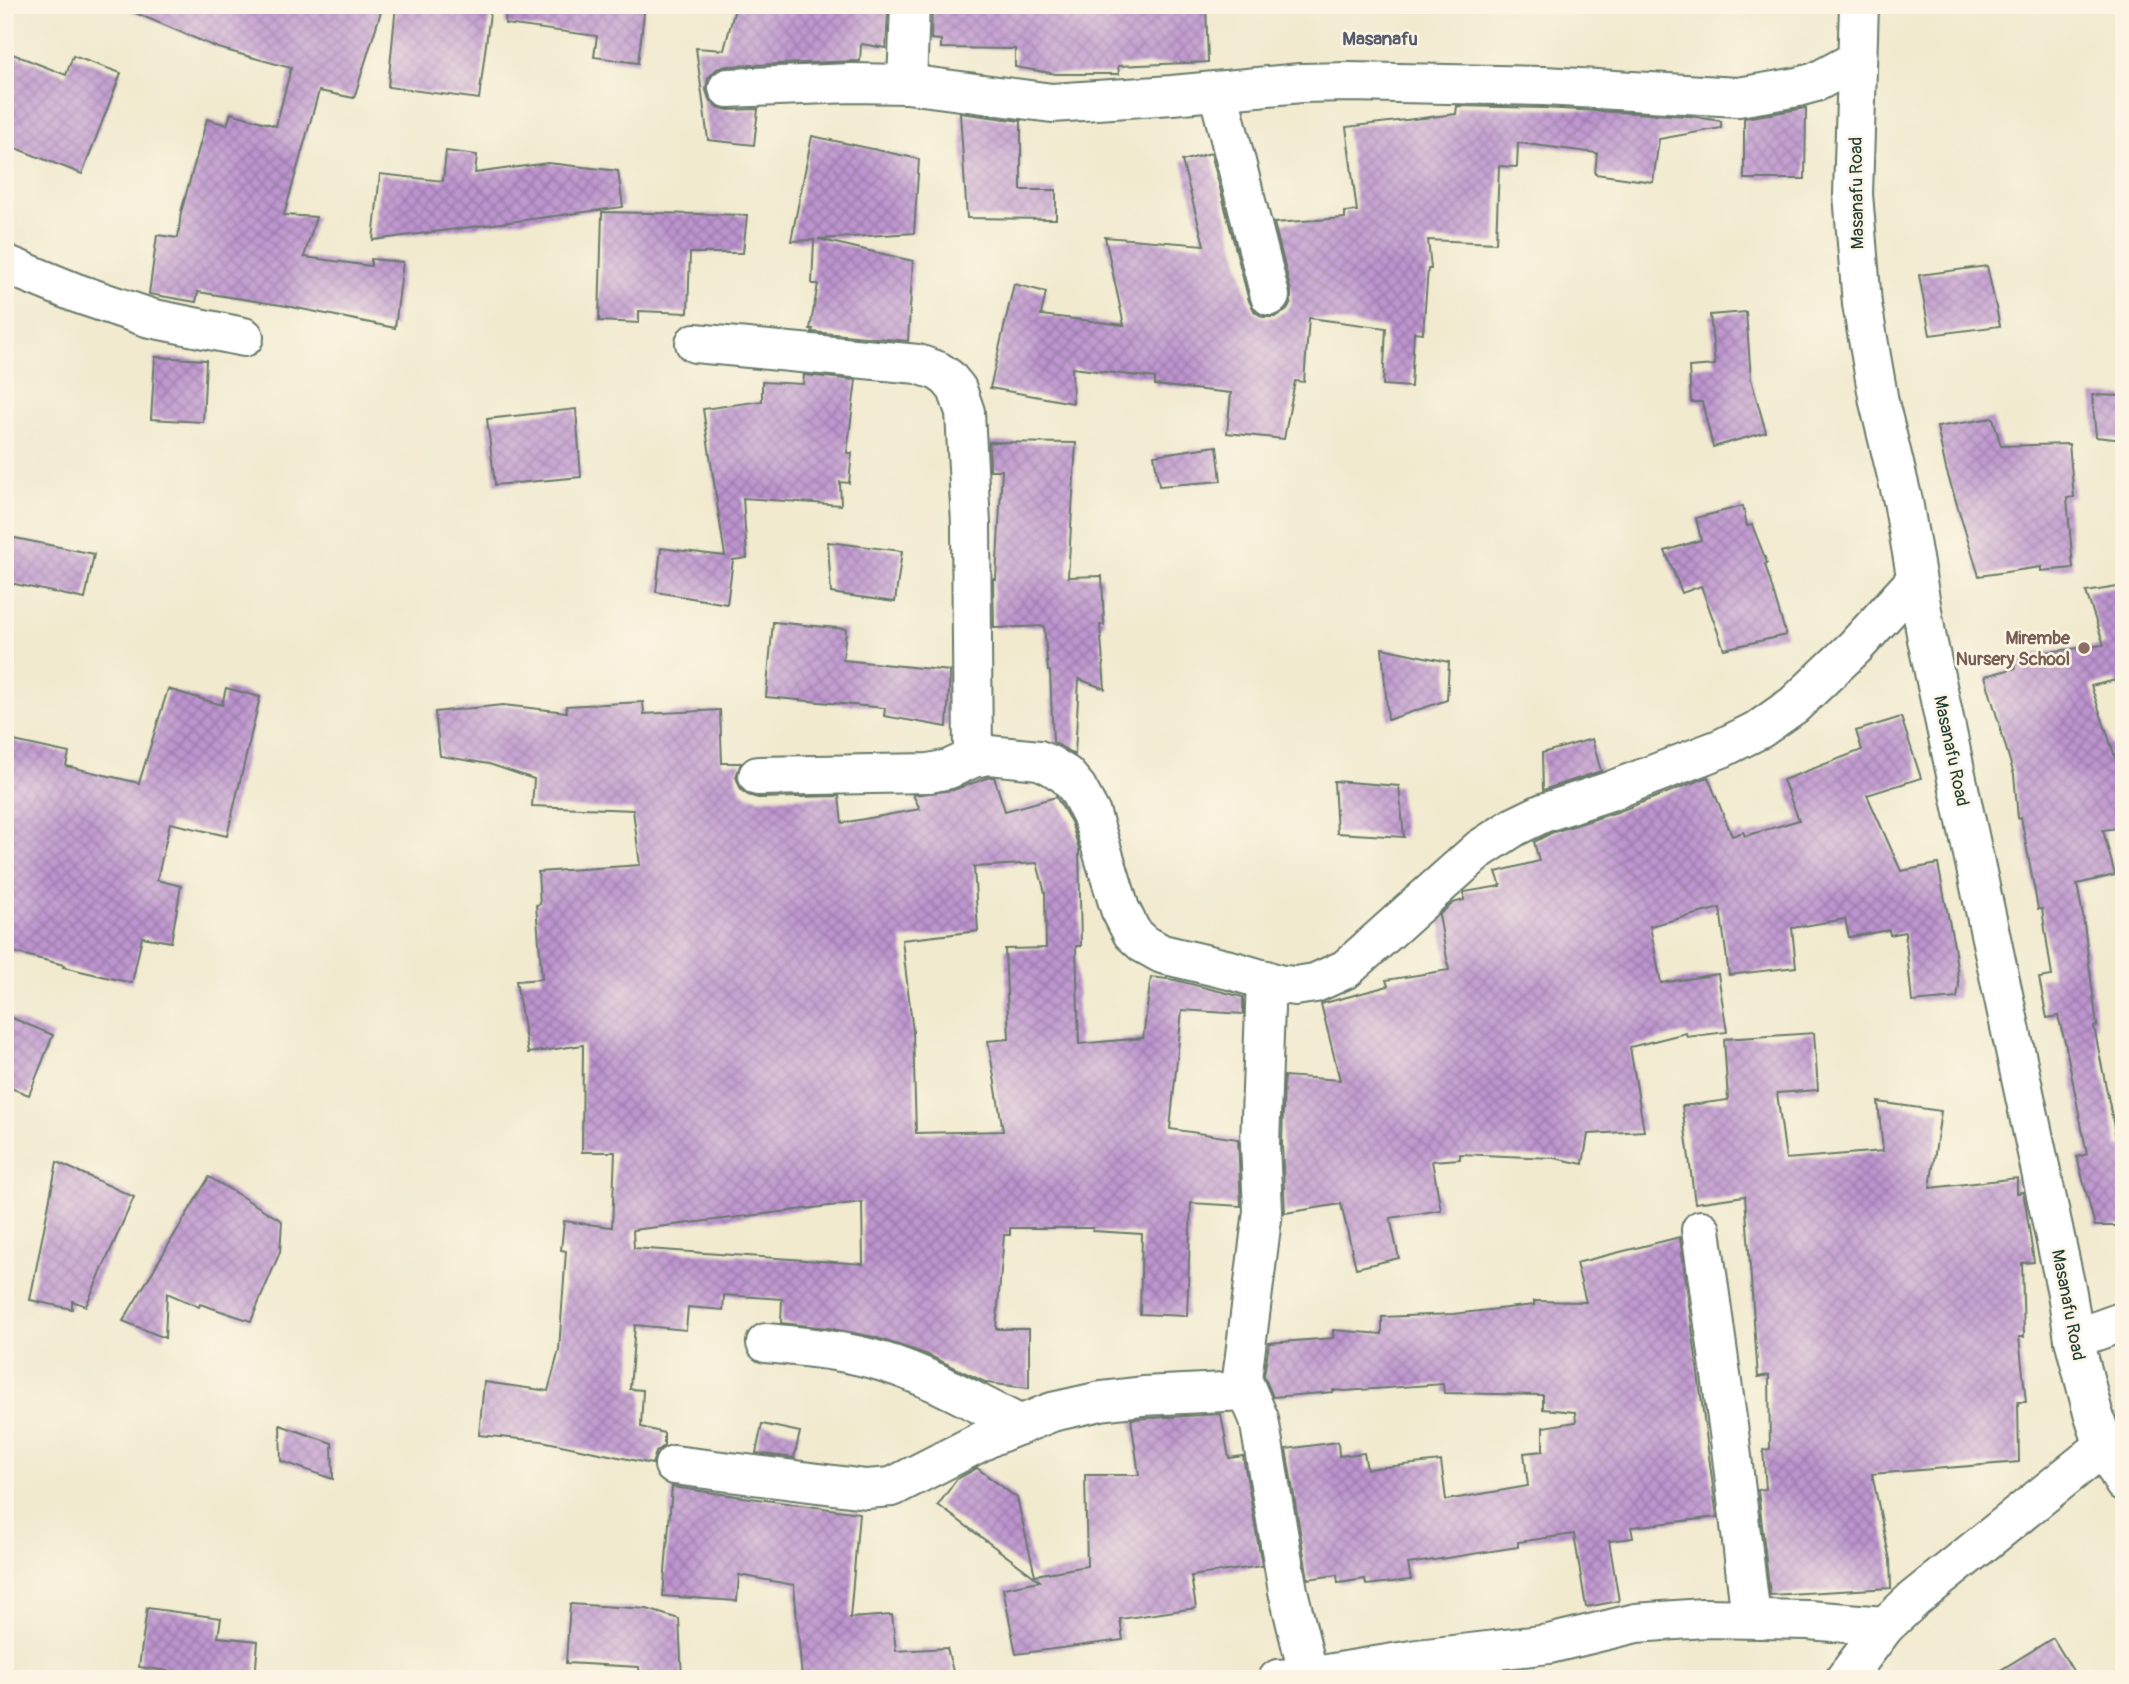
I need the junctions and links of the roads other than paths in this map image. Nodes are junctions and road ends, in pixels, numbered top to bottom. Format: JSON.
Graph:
{"nodes":[{"id":1,"x":910,"y":5,"type":"edge"},
{"id":2,"x":1859,"y":5,"type":"edge"},
{"id":3,"x":1857,"y":61,"type":"junction"},
{"id":4,"x":907,"y":84,"type":"junction"},
{"id":5,"x":728,"y":88,"type":"dead end"},
{"id":6,"x":1218,"y":90,"type":"junction"},
{"id":7,"x":5,"y":264,"type":"edge"},
{"id":8,"x":1270,"y":296,"type":"dead end"},
{"id":9,"x":244,"y":337,"type":"dead end"},
{"id":10,"x":695,"y":344,"type":"dead end"},
{"id":11,"x":1916,"y":580,"type":"junction"},
{"id":12,"x":974,"y":758,"type":"junction"},
{"id":13,"x":758,"y":776,"type":"dead end"},
{"id":14,"x":1266,"y":980,"type":"junction"},
{"id":15,"x":1701,"y":1230,"type":"dead end"},
{"id":16,"x":2124,"y":1321,"type":"edge"},
{"id":17,"x":2074,"y":1339,"type":"junction"},
{"id":18,"x":766,"y":1343,"type":"dead end"},
{"id":19,"x":1245,"y":1391,"type":"junction"},
{"id":20,"x":1021,"y":1424,"type":"junction"},
{"id":21,"x":2104,"y":1446,"type":"junction"},
{"id":22,"x":674,"y":1465,"type":"dead end"},
{"id":23,"x":2124,"y":1483,"type":"edge"},
{"id":24,"x":1751,"y":1618,"type":"junction"},
{"id":25,"x":1885,"y":1626,"type":"junction"},
{"id":26,"x":1293,"y":1678,"type":"edge"},
{"id":27,"x":1845,"y":1679,"type":"edge"}],
"edges":[{"from":1,"to":4,"type":"street"},
{"from":2,"to":3,"type":"street","name":"Masanafu Road"},
{"from":3,"to":6,"type":"street"},
{"from":3,"to":11,"type":"street","name":"Masanafu Road"},
{"from":4,"to":5,"type":"street"},
{"from":4,"to":6,"type":"street"},
{"from":6,"to":8,"type":"street"},
{"from":7,"to":9,"type":"street"},
{"from":10,"to":12,"type":"street"},
{"from":11,"to":14,"type":"street"},
{"from":11,"to":17,"type":"street","name":"Masanafu Road"},
{"from":12,"to":13,"type":"street"},
{"from":12,"to":14,"type":"street"},
{"from":14,"to":19,"type":"street"},
{"from":15,"to":24,"type":"street"},
{"from":16,"to":17,"type":"street"},
{"from":17,"to":21,"type":"street","name":"Masanafu Road"},
{"from":18,"to":20,"type":"street"},
{"from":19,"to":20,"type":"street"},
{"from":19,"to":26,"type":"street"},
{"from":20,"to":22,"type":"street"},
{"from":21,"to":23,"type":"street","name":"Masanafu Road"},
{"from":21,"to":25,"type":"street"},
{"from":24,"to":25,"type":"street"},
{"from":24,"to":26,"type":"street"},
{"from":25,"to":27,"type":"street"}]}
